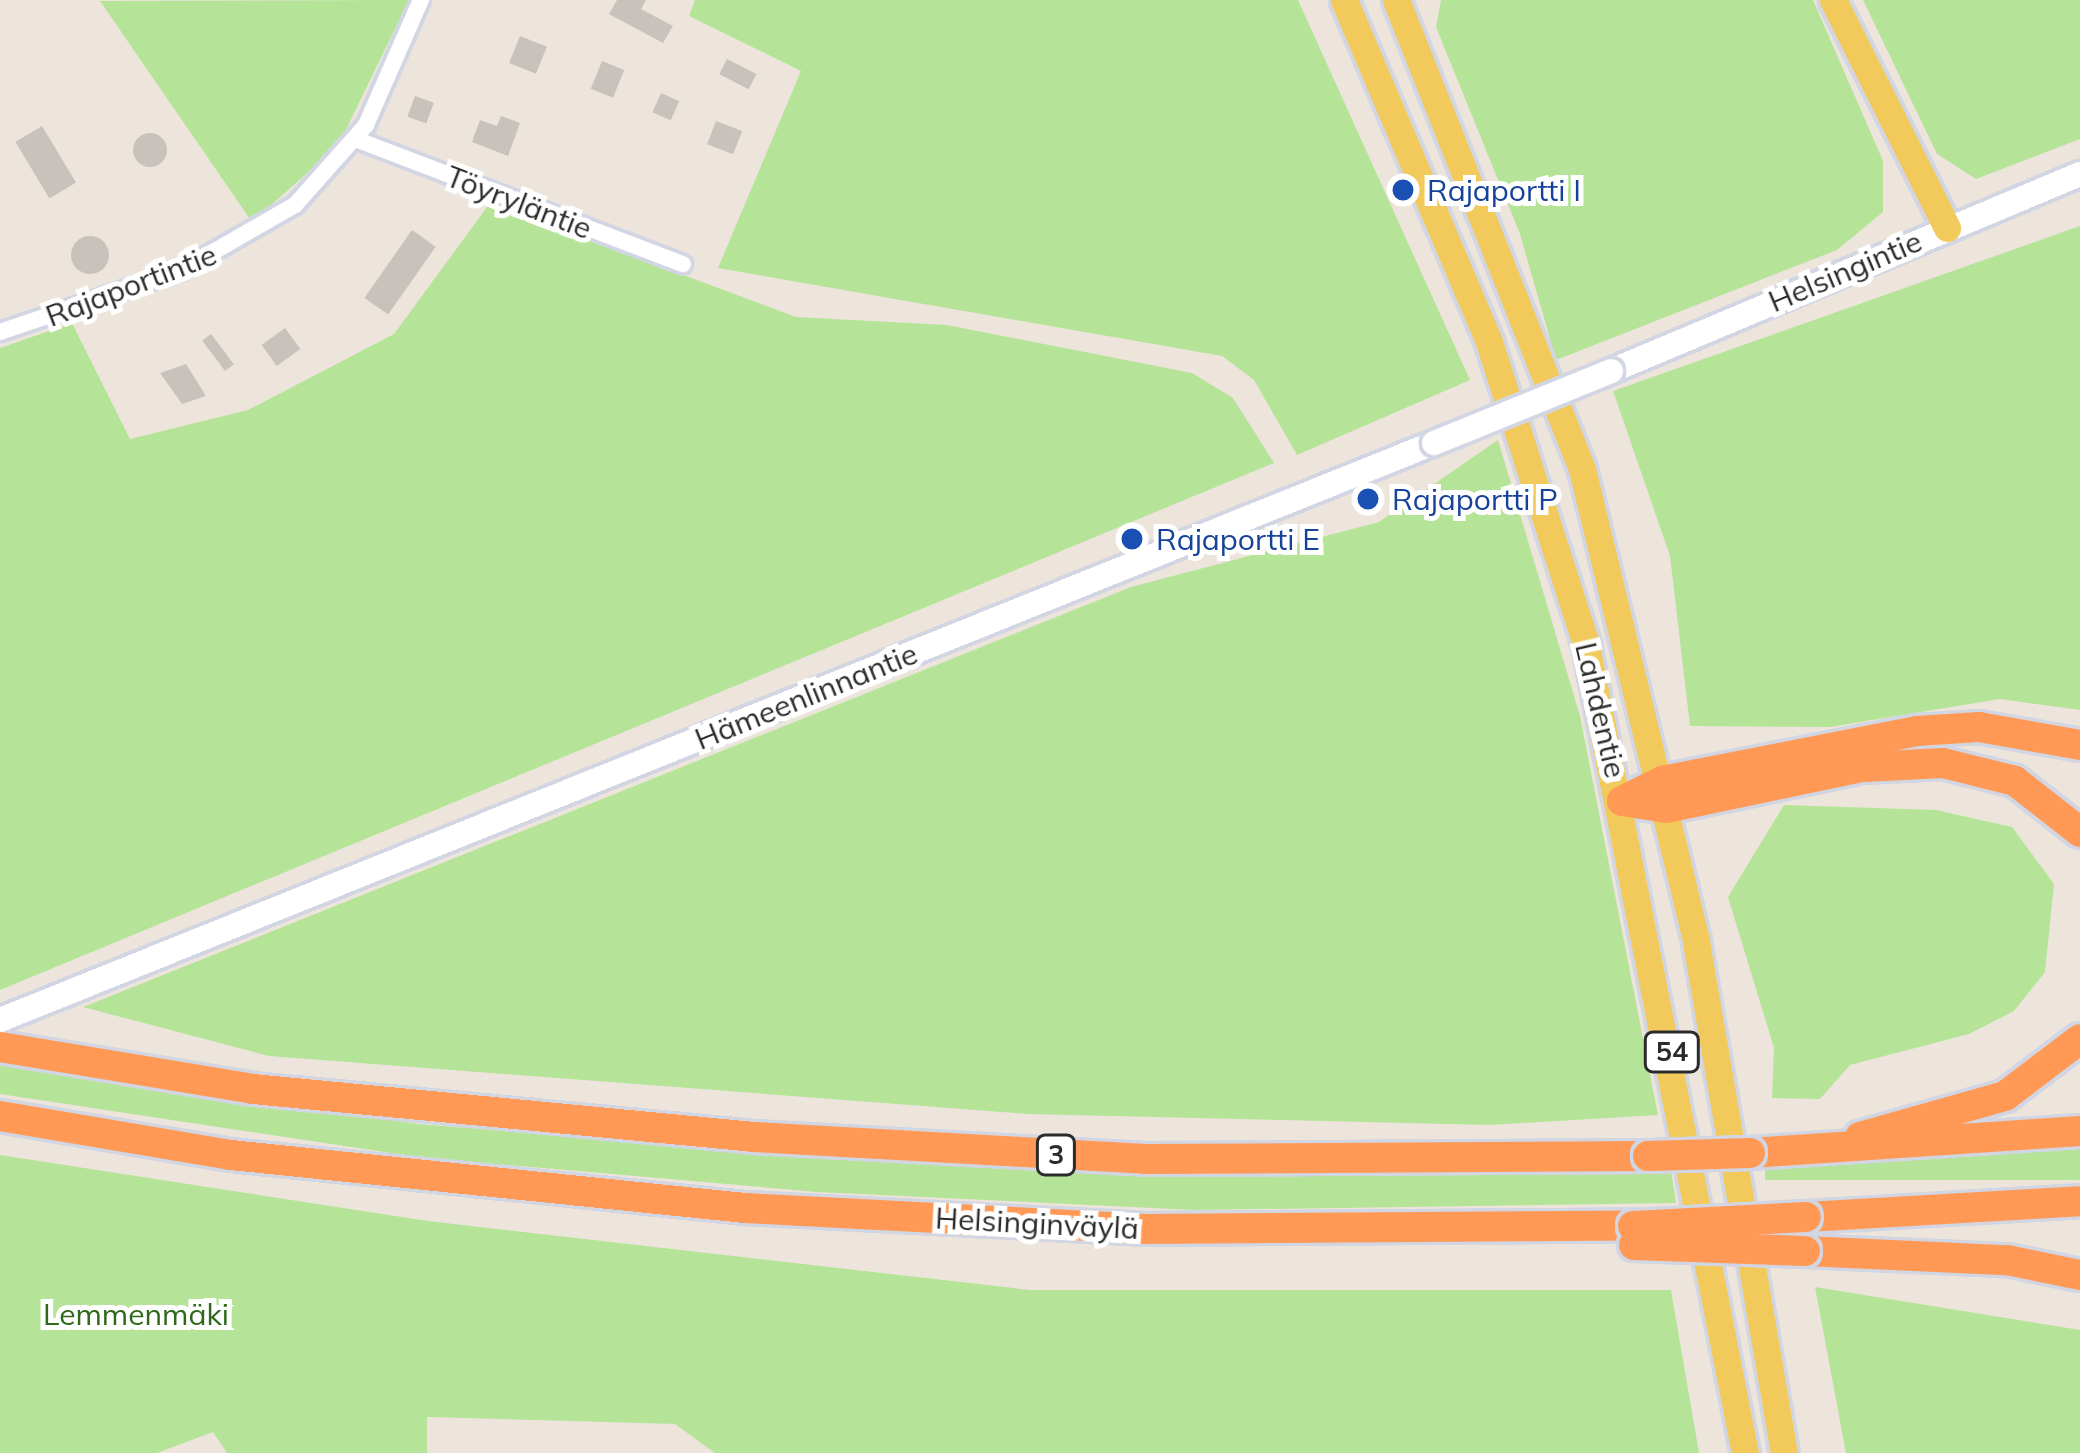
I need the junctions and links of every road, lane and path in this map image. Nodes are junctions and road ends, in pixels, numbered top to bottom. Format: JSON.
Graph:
{"nodes":[{"id":1,"x":421,"y":0,"type":"edge"},
{"id":2,"x":1344,"y":0,"type":"edge"},
{"id":3,"x":1396,"y":0,"type":"edge"},
{"id":4,"x":1833,"y":0,"type":"edge"},
{"id":5,"x":355,"y":139,"type":"junction"},
{"id":6,"x":2080,"y":173,"type":"edge"},
{"id":7,"x":1947,"y":228,"type":"junction"},
{"id":8,"x":683,"y":264,"type":"dead end"},
{"id":9,"x":0,"y":332,"type":"edge"},
{"id":10,"x":1611,"y":370,"type":"joint"},
{"id":11,"x":2080,"y":746,"type":"edge"},
{"id":12,"x":1664,"y":795,"type":"junction"},
{"id":13,"x":1622,"y":801,"type":"junction"},
{"id":14,"x":2080,"y":832,"type":"edge"},
{"id":15,"x":0,"y":1019,"type":"edge"},
{"id":16,"x":2080,"y":1039,"type":"edge"},
{"id":17,"x":0,"y":1047,"type":"edge"},
{"id":18,"x":0,"y":1116,"type":"edge"},
{"id":19,"x":2080,"y":1131,"type":"edge"},
{"id":20,"x":1837,"y":1148,"type":"junction"},
{"id":21,"x":2080,"y":1201,"type":"edge"},
{"id":22,"x":1633,"y":1236,"type":"junction"},
{"id":23,"x":2080,"y":1275,"type":"edge"},
{"id":24,"x":1745,"y":1453,"type":"edge"},
{"id":25,"x":1784,"y":1453,"type":"edge"}],
"edges":[{"from":1,"to":5,"type":"street","name":"Rajaportintie"},
{"from":2,"to":13,"type":"main road","name":"Lahdentie","number":"54"},
{"from":3,"to":12,"type":"main road","name":"Lahdentie","number":"54"},
{"from":4,"to":7,"type":"main road"},
{"from":5,"to":8,"type":"street","name":"Töyryläntie"},
{"from":5,"to":9,"type":"street","name":"Rajaportintie"},
{"from":6,"to":7,"type":"main road","name":"Helsingintie"},
{"from":7,"to":10,"type":"main road","name":"Helsingintie"},
{"from":10,"to":15,"type":"main road","name":"Hämeenlinnantie","bridge":true},
{"from":11,"to":12,"type":"highway"},
{"from":12,"to":13,"type":"highway"},
{"from":12,"to":14,"type":"highway"},
{"from":12,"to":25,"type":"main road","name":"Lahdentie","number":"54"},
{"from":13,"to":24,"type":"main road","name":"Lahdentie","number":"54"},
{"from":16,"to":20,"type":"highway"},
{"from":17,"to":20,"type":"highway","number":"3","bridge":true},
{"from":18,"to":22,"type":"highway","name":"Helsinginväylä"},
{"from":19,"to":20,"type":"highway","number":"3"},
{"from":21,"to":22,"type":"highway","name":"Helsinginväylä","bridge":true},
{"from":22,"to":23,"type":"highway","bridge":true}]}
